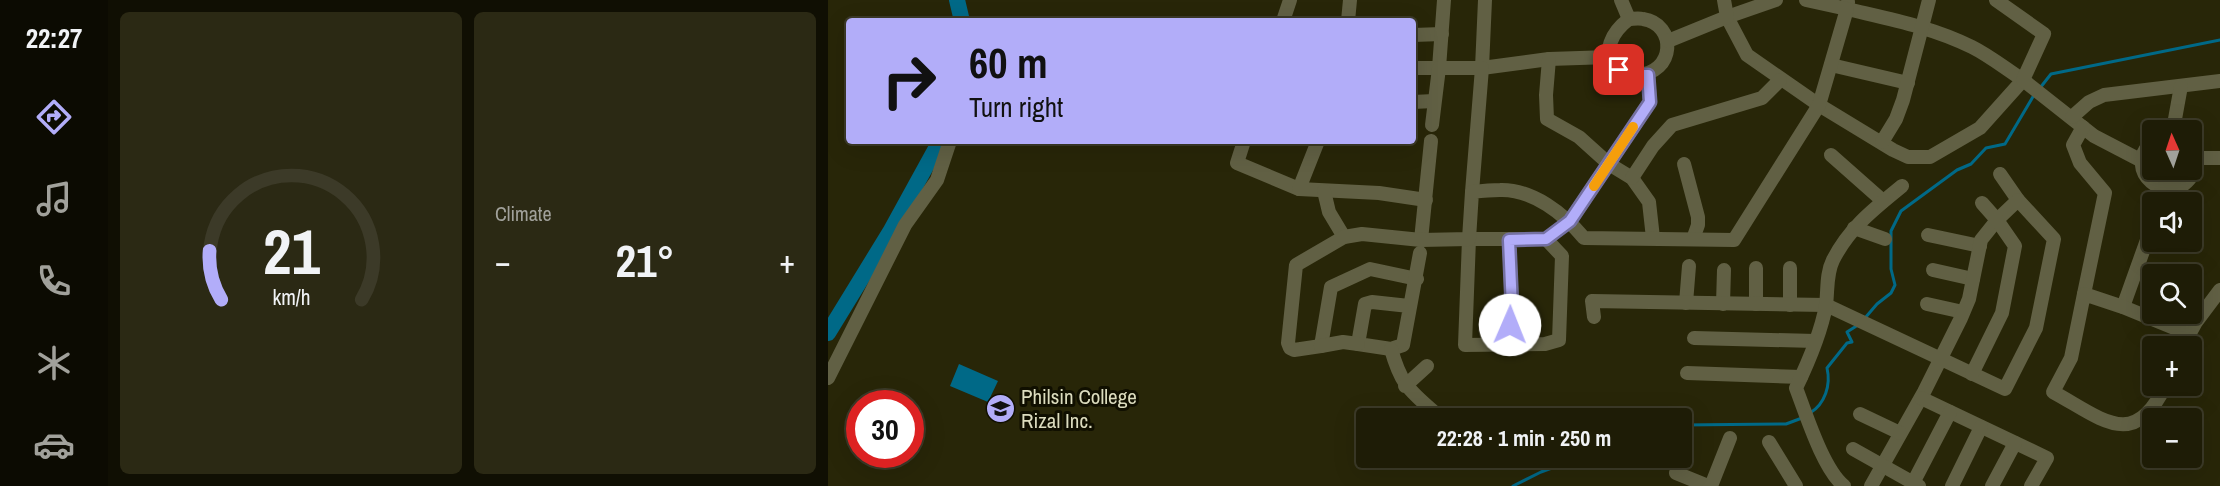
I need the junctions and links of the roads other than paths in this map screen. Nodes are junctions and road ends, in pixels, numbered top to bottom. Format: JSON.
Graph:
{"nodes":[{"id":1,"x":1290,"y":0,"type":"edge"},
{"id":2,"x":1350,"y":0,"type":"edge"},
{"id":3,"x":1444,"y":0,"type":"edge"},
{"id":4,"x":1485,"y":0,"type":"edge"},
{"id":5,"x":1621,"y":0,"type":"edge"},
{"id":6,"x":1724,"y":0,"type":"edge"},
{"id":7,"x":1776,"y":0,"type":"edge"},
{"id":8,"x":1806,"y":0,"type":"edge"},
{"id":9,"x":1929,"y":0,"type":"edge"},
{"id":10,"x":1996,"y":0,"type":"edge"},
{"id":11,"x":1847,"y":5,"type":"edge"},
{"id":12,"x":1727,"y":17,"type":"junction"},
{"id":13,"x":1284,"y":18,"type":"edge"},
{"id":14,"x":1348,"y":18,"type":"edge"},
{"id":15,"x":1629,"y":19,"type":"junction"},
{"id":16,"x":1921,"y":27,"type":"junction"},
{"id":17,"x":1442,"y":34,"type":"junction"},
{"id":18,"x":1416,"y":35,"type":"edge"},
{"id":19,"x":1668,"y":41,"type":"junction"},
{"id":20,"x":1610,"y":57,"type":"junction"},
{"id":21,"x":1549,"y":58,"type":"junction"},
{"id":22,"x":1831,"y":65,"type":"junction"},
{"id":23,"x":1416,"y":68,"type":"edge"},
{"id":24,"x":1439,"y":68,"type":"junction"},
{"id":25,"x":1482,"y":68,"type":"junction"},
{"id":26,"x":1648,"y":75,"type":"junction"},
{"id":27,"x":1780,"y":80,"type":"junction"},
{"id":28,"x":2220,"y":81,"type":"edge"},
{"id":29,"x":1908,"y":83,"type":"junction"},
{"id":30,"x":2027,"y":83,"type":"junction"},
{"id":31,"x":2181,"y":86,"type":"junction"},
{"id":32,"x":1434,"y":101,"type":"junction"},
{"id":33,"x":1416,"y":102,"type":"edge"},
{"id":34,"x":1819,"y":105,"type":"junction"},
{"id":35,"x":2072,"y":117,"type":"junction"},
{"id":36,"x":2176,"y":120,"type":"edge"},
{"id":37,"x":1432,"y":125,"type":"dead end"},
{"id":38,"x":2083,"y":127,"type":"junction"},
{"id":39,"x":1431,"y":141,"type":"dead end"},
{"id":40,"x":1882,"y":142,"type":"junction"},
{"id":41,"x":949,"y":144,"type":"edge"},
{"id":42,"x":1243,"y":144,"type":"edge"},
{"id":43,"x":1317,"y":144,"type":"edge"},
{"id":44,"x":1831,"y":154,"type":"dead end"},
{"id":45,"x":2202,"y":155,"type":"edge"},
{"id":46,"x":2220,"y":158,"type":"edge"},
{"id":47,"x":2142,"y":161,"type":"edge"},
{"id":48,"x":1609,"y":164,"type":"junction"},
{"id":49,"x":1684,"y":164,"type":"dead end"},
{"id":50,"x":2000,"y":174,"type":"dead end"},
{"id":51,"x":1632,"y":177,"type":"junction"},
{"id":52,"x":2149,"y":180,"type":"edge"},
{"id":53,"x":2187,"y":180,"type":"edge"},
{"id":54,"x":1902,"y":186,"type":"dead end"},
{"id":55,"x":1299,"y":189,"type":"junction"},
{"id":56,"x":1324,"y":190,"type":"junction"},
{"id":57,"x":1472,"y":192,"type":"junction"},
{"id":58,"x":2160,"y":192,"type":"edge"},
{"id":59,"x":2169,"y":192,"type":"edge"},
{"id":60,"x":1426,"y":200,"type":"junction"},
{"id":61,"x":2018,"y":200,"type":"junction"},
{"id":62,"x":1883,"y":201,"type":"junction"},
{"id":63,"x":1982,"y":203,"type":"dead end"},
{"id":64,"x":1997,"y":220,"type":"junction"},
{"id":65,"x":1570,"y":221,"type":"junction"},
{"id":66,"x":1854,"y":228,"type":"junction"},
{"id":67,"x":1928,"y":235,"type":"dead end"},
{"id":68,"x":1344,"y":237,"type":"junction"},
{"id":69,"x":1653,"y":238,"type":"junction"},
{"id":70,"x":1469,"y":239,"type":"junction"},
{"id":71,"x":1546,"y":239,"type":"junction"},
{"id":72,"x":1693,"y":239,"type":"junction"},
{"id":73,"x":1885,"y":239,"type":"dead end"},
{"id":74,"x":1509,"y":240,"type":"junction"},
{"id":75,"x":1421,"y":246,"type":"junction"},
{"id":76,"x":1980,"y":246,"type":"junction"},
{"id":77,"x":2143,"y":252,"type":"edge"},
{"id":78,"x":1689,"y":266,"type":"dead end"},
{"id":79,"x":1756,"y":268,"type":"dead end"},
{"id":80,"x":1790,"y":268,"type":"dead end"},
{"id":81,"x":1724,"y":270,"type":"dead end"},
{"id":82,"x":1933,"y":270,"type":"dead end"},
{"id":83,"x":1417,"y":279,"type":"junction"},
{"id":84,"x":1973,"y":279,"type":"junction"},
{"id":85,"x":2220,"y":290,"type":"edge"},
{"id":86,"x":2084,"y":294,"type":"junction"},
{"id":87,"x":1686,"y":303,"type":"junction"},
{"id":88,"x":1723,"y":304,"type":"junction"},
{"id":89,"x":1756,"y":304,"type":"junction"},
{"id":90,"x":1927,"y":304,"type":"dead end"},
{"id":91,"x":1791,"y":305,"type":"junction"},
{"id":92,"x":1826,"y":305,"type":"junction"},
{"id":93,"x":1409,"y":306,"type":"junction"},
{"id":94,"x":2123,"y":307,"type":"junction"},
{"id":95,"x":1963,"y":312,"type":"junction"},
{"id":96,"x":1594,"y":317,"type":"dead end"},
{"id":97,"x":2178,"y":336,"type":"edge"},
{"id":98,"x":2189,"y":336,"type":"edge"},
{"id":99,"x":1694,"y":338,"type":"dead end"},
{"id":100,"x":1815,"y":341,"type":"junction"},
{"id":101,"x":1358,"y":344,"type":"junction"},
{"id":102,"x":1508,"y":345,"type":"junction"},
{"id":103,"x":1321,"y":346,"type":"junction"},
{"id":104,"x":1391,"y":349,"type":"junction"},
{"id":105,"x":832,"y":356,"type":"edge"},
{"id":106,"x":1941,"y":360,"type":"junction"},
{"id":107,"x":1427,"y":366,"type":"dead end"},
{"id":108,"x":1687,"y":373,"type":"dead end"},
{"id":109,"x":1972,"y":374,"type":"junction"},
{"id":110,"x":828,"y":378,"type":"edge"},
{"id":111,"x":1799,"y":383,"type":"junction"},
{"id":112,"x":1405,"y":386,"type":"junction"},
{"id":113,"x":2160,"y":396,"type":"edge"},
{"id":114,"x":1921,"y":398,"type":"junction"},
{"id":115,"x":1430,"y":408,"type":"edge"},
{"id":116,"x":1950,"y":412,"type":"junction"},
{"id":117,"x":1860,"y":414,"type":"dead end"},
{"id":118,"x":1981,"y":427,"type":"junction"},
{"id":119,"x":1900,"y":432,"type":"junction"},
{"id":120,"x":1730,"y":438,"type":"dead end"},
{"id":121,"x":1769,"y":442,"type":"dead end"},
{"id":122,"x":2015,"y":443,"type":"junction"},
{"id":123,"x":1853,"y":449,"type":"dead end"},
{"id":124,"x":1882,"y":464,"type":"junction"},
{"id":125,"x":1676,"y":473,"type":"dead end"},
{"id":126,"x":1916,"y":484,"type":"edge"},
{"id":127,"x":1709,"y":486,"type":"edge"},
{"id":128,"x":1796,"y":486,"type":"edge"},
{"id":129,"x":1844,"y":486,"type":"edge"},
{"id":130,"x":1871,"y":486,"type":"edge"},
{"id":131,"x":1952,"y":486,"type":"edge"},
{"id":132,"x":1992,"y":486,"type":"edge"},
{"id":133,"x":2031,"y":486,"type":"edge"}],
"edges":[{"from":1,"to":13,"type":"street"},
{"from":2,"to":14,"type":"street"},
{"from":3,"to":17,"type":"street"},
{"from":4,"to":25,"type":"street"},
{"from":5,"to":15,"type":"street"},
{"from":6,"to":12,"type":"street"},
{"from":7,"to":12,"type":"street"},
{"from":8,"to":11,"type":"street"},
{"from":9,"to":16,"type":"street"},
{"from":10,"to":30,"type":"street"},
{"from":11,"to":16,"type":"street"},
{"from":11,"to":22,"type":"street"},
{"from":12,"to":19,"type":"street"},
{"from":12,"to":27,"type":"street"},
{"from":15,"to":19,"type":"street"},
{"from":15,"to":20,"type":"street"},
{"from":16,"to":29,"type":"street"},
{"from":16,"to":30,"type":"street"},
{"from":17,"to":18,"type":"street"},
{"from":17,"to":24,"type":"street"},
{"from":19,"to":26,"type":"street"},
{"from":20,"to":21,"type":"street"},
{"from":20,"to":26,"type":"street"},
{"from":21,"to":25,"type":"street"},
{"from":21,"to":48,"type":"street"},
{"from":22,"to":29,"type":"street"},
{"from":22,"to":34,"type":"street"},
{"from":23,"to":24,"type":"street"},
{"from":24,"to":25,"type":"street"},
{"from":24,"to":32,"type":"street"},
{"from":25,"to":57,"type":"street"},
{"from":26,"to":48,"type":"street"},
{"from":27,"to":34,"type":"street"},
{"from":27,"to":51,"type":"street"},
{"from":28,"to":31,"type":"street"},
{"from":29,"to":40,"type":"street"},
{"from":30,"to":35,"type":"street"},
{"from":30,"to":40,"type":"street"},
{"from":31,"to":35,"type":"street"},
{"from":31,"to":36,"type":"street"},
{"from":32,"to":33,"type":"street"},
{"from":32,"to":37,"type":"street"},
{"from":34,"to":40,"type":"street"},
{"from":34,"to":72,"type":"street"},
{"from":35,"to":38,"type":"street"},
{"from":38,"to":47,"type":"street"},
{"from":38,"to":86,"type":"street"},
{"from":39,"to":60,"type":"street"},
{"from":41,"to":105,"type":"street"},
{"from":42,"to":55,"type":"street"},
{"from":43,"to":55,"type":"street"},
{"from":44,"to":62,"type":"street"},
{"from":45,"to":46,"type":"street"},
{"from":48,"to":51,"type":"street"},
{"from":48,"to":65,"type":"street"},
{"from":49,"to":72,"type":"street"},
{"from":50,"to":61,"type":"street"},
{"from":51,"to":69,"type":"street"},
{"from":52,"to":58,"type":"street"},
{"from":53,"to":59,"type":"street"},
{"from":54,"to":62,"type":"street"},
{"from":55,"to":56,"type":"street"},
{"from":56,"to":60,"type":"street"},
{"from":56,"to":68,"type":"street"},
{"from":57,"to":65,"type":"street"},
{"from":57,"to":70,"type":"street"},
{"from":60,"to":75,"type":"street"},
{"from":61,"to":64,"type":"street"},
{"from":61,"to":109,"type":"street"},
{"from":62,"to":66,"type":"street"},
{"from":63,"to":64,"type":"street"},
{"from":64,"to":76,"type":"street"},
{"from":64,"to":109,"type":"street"},
{"from":65,"to":69,"type":"street"},
{"from":65,"to":71,"type":"street"},
{"from":66,"to":73,"type":"street"},
{"from":66,"to":92,"type":"street"},
{"from":67,"to":76,"type":"street"},
{"from":68,"to":75,"type":"street"},
{"from":68,"to":103,"type":"street"},
{"from":69,"to":72,"type":"street"},
{"from":70,"to":74,"type":"street"},
{"from":70,"to":75,"type":"street"},
{"from":70,"to":102,"type":"street"},
{"from":71,"to":74,"type":"street"},
{"from":71,"to":102,"type":"street"},
{"from":74,"to":102,"type":"street"},
{"from":75,"to":83,"type":"street"},
{"from":76,"to":84,"type":"street"},
{"from":77,"to":94,"type":"street"},
{"from":78,"to":87,"type":"street"},
{"from":79,"to":89,"type":"street"},
{"from":80,"to":91,"type":"street"},
{"from":81,"to":88,"type":"street"},
{"from":82,"to":84,"type":"street"},
{"from":83,"to":93,"type":"street"},
{"from":83,"to":103,"type":"street"},
{"from":84,"to":95,"type":"street"},
{"from":85,"to":98,"type":"street"},
{"from":86,"to":94,"type":"street"},
{"from":86,"to":113,"type":"street"},
{"from":87,"to":88,"type":"street"},
{"from":87,"to":96,"type":"street"},
{"from":88,"to":89,"type":"street"},
{"from":89,"to":91,"type":"street"},
{"from":90,"to":95,"type":"street"},
{"from":91,"to":92,"type":"street"},
{"from":92,"to":100,"type":"street"},
{"from":92,"to":106,"type":"street"},
{"from":93,"to":101,"type":"street"},
{"from":93,"to":104,"type":"street"},
{"from":94,"to":97,"type":"street"},
{"from":95,"to":106,"type":"street"},
{"from":99,"to":100,"type":"street"},
{"from":100,"to":111,"type":"street"},
{"from":101,"to":103,"type":"street"},
{"from":101,"to":104,"type":"street"},
{"from":104,"to":112,"type":"street"},
{"from":105,"to":110,"type":"street"},
{"from":106,"to":109,"type":"street"},
{"from":106,"to":114,"type":"street"},
{"from":107,"to":112,"type":"street"},
{"from":108,"to":111,"type":"street"},
{"from":111,"to":129,"type":"street"},
{"from":112,"to":115,"type":"street"},
{"from":114,"to":116,"type":"street"},
{"from":114,"to":119,"type":"street"},
{"from":116,"to":118,"type":"street"},
{"from":116,"to":126,"type":"street"},
{"from":117,"to":119,"type":"street"},
{"from":118,"to":122,"type":"street"},
{"from":118,"to":131,"type":"street"},
{"from":119,"to":124,"type":"street"},
{"from":120,"to":127,"type":"street"},
{"from":121,"to":128,"type":"street"},
{"from":122,"to":132,"type":"street"},
{"from":122,"to":133,"type":"street"},
{"from":123,"to":124,"type":"street"},
{"from":124,"to":126,"type":"street"},
{"from":124,"to":130,"type":"street"},
{"from":125,"to":127,"type":"street"}]}
